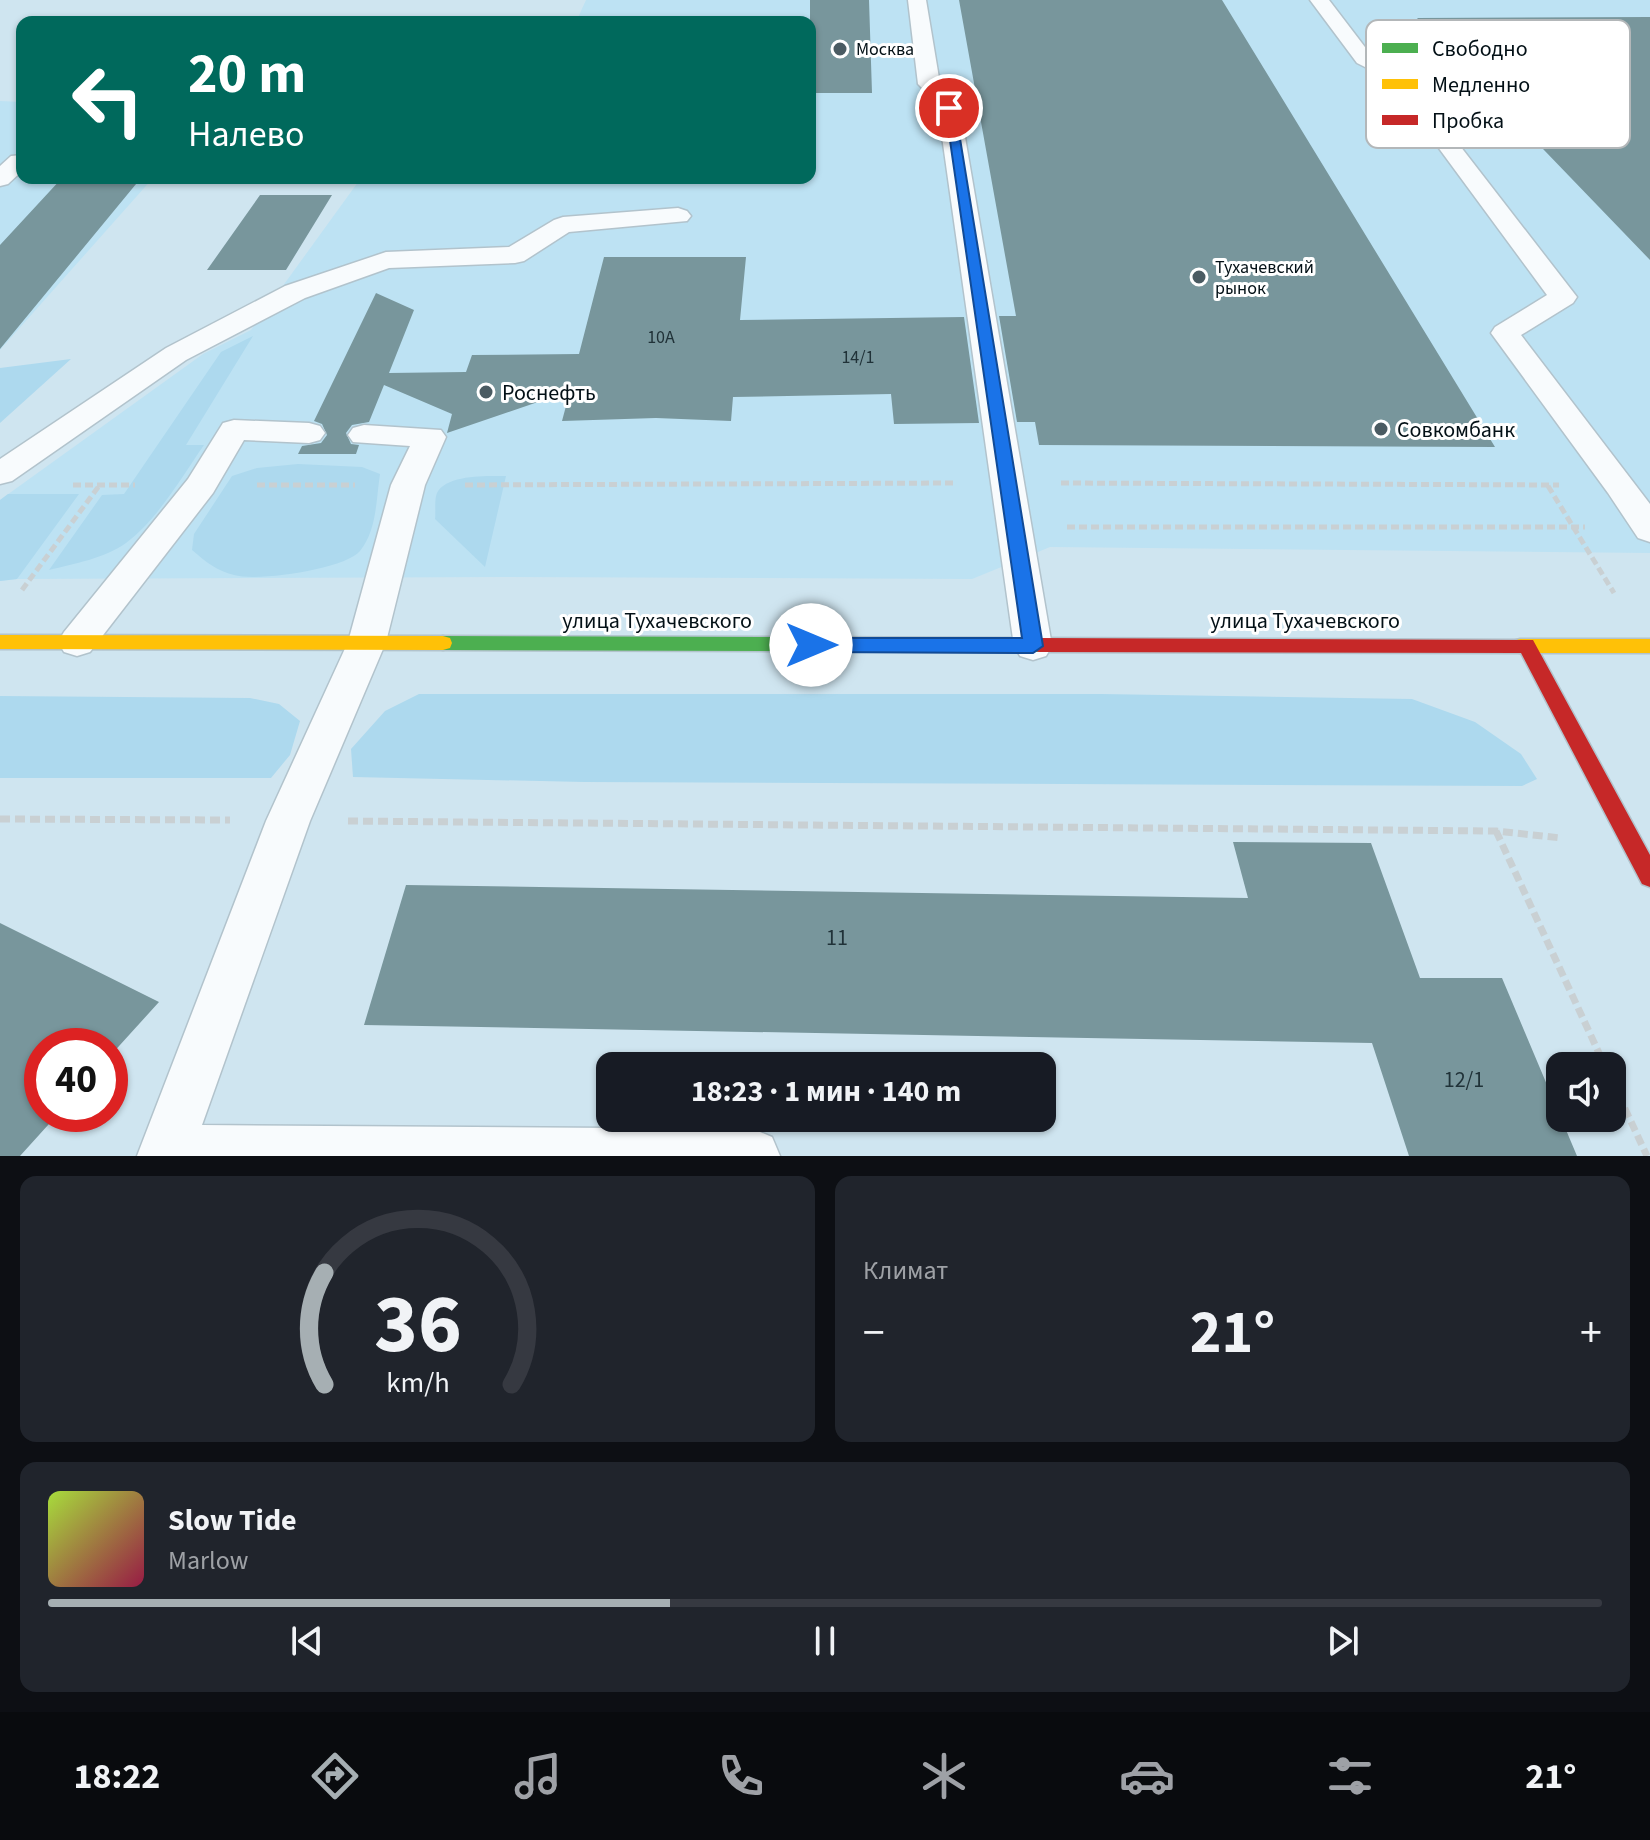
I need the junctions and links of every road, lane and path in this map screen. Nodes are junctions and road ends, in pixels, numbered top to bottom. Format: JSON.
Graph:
{"nodes":[{"id":1,"x":917,"y":0,"type":"edge"},
{"id":2,"x":1319,"y":0,"type":"edge"},
{"id":3,"x":1366,"y":60,"type":"edge"},
{"id":4,"x":929,"y":84,"type":"dead end"},
{"id":5,"x":949,"y":108,"type":"dead end"},
{"id":6,"x":1450,"y":148,"type":"edge"},
{"id":7,"x":16,"y":164,"type":"edge"},
{"id":8,"x":0,"y":179,"type":"edge"},
{"id":9,"x":678,"y":216,"type":"dead end"},
{"id":10,"x":309,"y":433,"type":"dead end"},
{"id":11,"x":364,"y":435,"type":"dead end"},
{"id":12,"x":0,"y":474,"type":"edge"},
{"id":13,"x":1006,"y":483,"type":"junction"},
{"id":14,"x":71,"y":485,"type":"dead end"},
{"id":15,"x":100,"y":485,"type":"junction"},
{"id":16,"x":201,"y":485,"type":"junction"},
{"id":17,"x":408,"y":485,"type":"junction"},
{"id":18,"x":1547,"y":485,"type":"junction"},
{"id":19,"x":1620,"y":485,"type":"junction"},
{"id":20,"x":1573,"y":526,"type":"junction"},
{"id":21,"x":1014,"y":527,"type":"junction"},
{"id":22,"x":1649,"y":528,"type":"edge"},
{"id":23,"x":18,"y":595,"type":"dead end"},
{"id":24,"x":0,"y":642,"type":"edge"},
{"id":25,"x":77,"y":642,"type":"junction"},
{"id":26,"x":367,"y":642,"type":"junction"},
{"id":27,"x":1526,"y":645,"type":"junction"},
{"id":28,"x":1033,"y":646,"type":"junction"},
{"id":29,"x":1649,"y":646,"type":"edge"},
{"id":30,"x":0,"y":819,"type":"edge"},
{"id":31,"x":288,"y":821,"type":"junction"},
{"id":32,"x":1496,"y":831,"type":"junction"},
{"id":33,"x":1633,"y":846,"type":"junction"},
{"id":34,"x":1650,"y":877,"type":"edge"},
{"id":35,"x":1599,"y":1052,"type":"edge"},
{"id":36,"x":1626,"y":1111,"type":"edge"},
{"id":37,"x":165,"y":1154,"type":"edge"},
{"id":38,"x":753,"y":1156,"type":"edge"},
{"id":39,"x":1647,"y":1156,"type":"edge"}],
"edges":[{"from":1,"to":4,"type":"lane"},
{"from":2,"to":3,"type":"lane"},
{"from":5,"to":13,"type":"lane"},
{"from":6,"to":19,"type":"lane"},
{"from":7,"to":8,"type":"lane"},
{"from":9,"to":12,"type":"lane"},
{"from":10,"to":16,"type":"lane"},
{"from":11,"to":17,"type":"lane"},
{"from":13,"to":17,"type":"path"},
{"from":13,"to":18,"type":"path"},
{"from":13,"to":21,"type":"lane"},
{"from":14,"to":15,"type":"path"},
{"from":15,"to":16,"type":"path"},
{"from":15,"to":23,"type":"path"},
{"from":16,"to":17,"type":"path"},
{"from":16,"to":25,"type":"lane"},
{"from":17,"to":26,"type":"lane"},
{"from":18,"to":19,"type":"path"},
{"from":18,"to":20,"type":"path"},
{"from":19,"to":22,"type":"lane"},
{"from":20,"to":21,"type":"path"},
{"from":20,"to":22,"type":"path"},
{"from":20,"to":29,"type":"path"},
{"from":21,"to":28,"type":"lane"},
{"from":24,"to":25,"type":"street","name":"улица Тухачевского"},
{"from":25,"to":26,"type":"street","name":"улица Тухачевского"},
{"from":26,"to":28,"type":"street","name":"улица Тухачевского"},
{"from":26,"to":31,"type":"lane"},
{"from":27,"to":28,"type":"street","name":"улица Тухачевского"},
{"from":27,"to":29,"type":"street","name":"улица Тухачевского"},
{"from":27,"to":33,"type":"street"},
{"from":30,"to":31,"type":"path"},
{"from":31,"to":32,"type":"path"},
{"from":31,"to":37,"type":"lane"},
{"from":32,"to":33,"type":"path"},
{"from":32,"to":35,"type":"path"},
{"from":33,"to":34,"type":"street"},
{"from":36,"to":39,"type":"path"},
{"from":37,"to":38,"type":"lane"}]}
